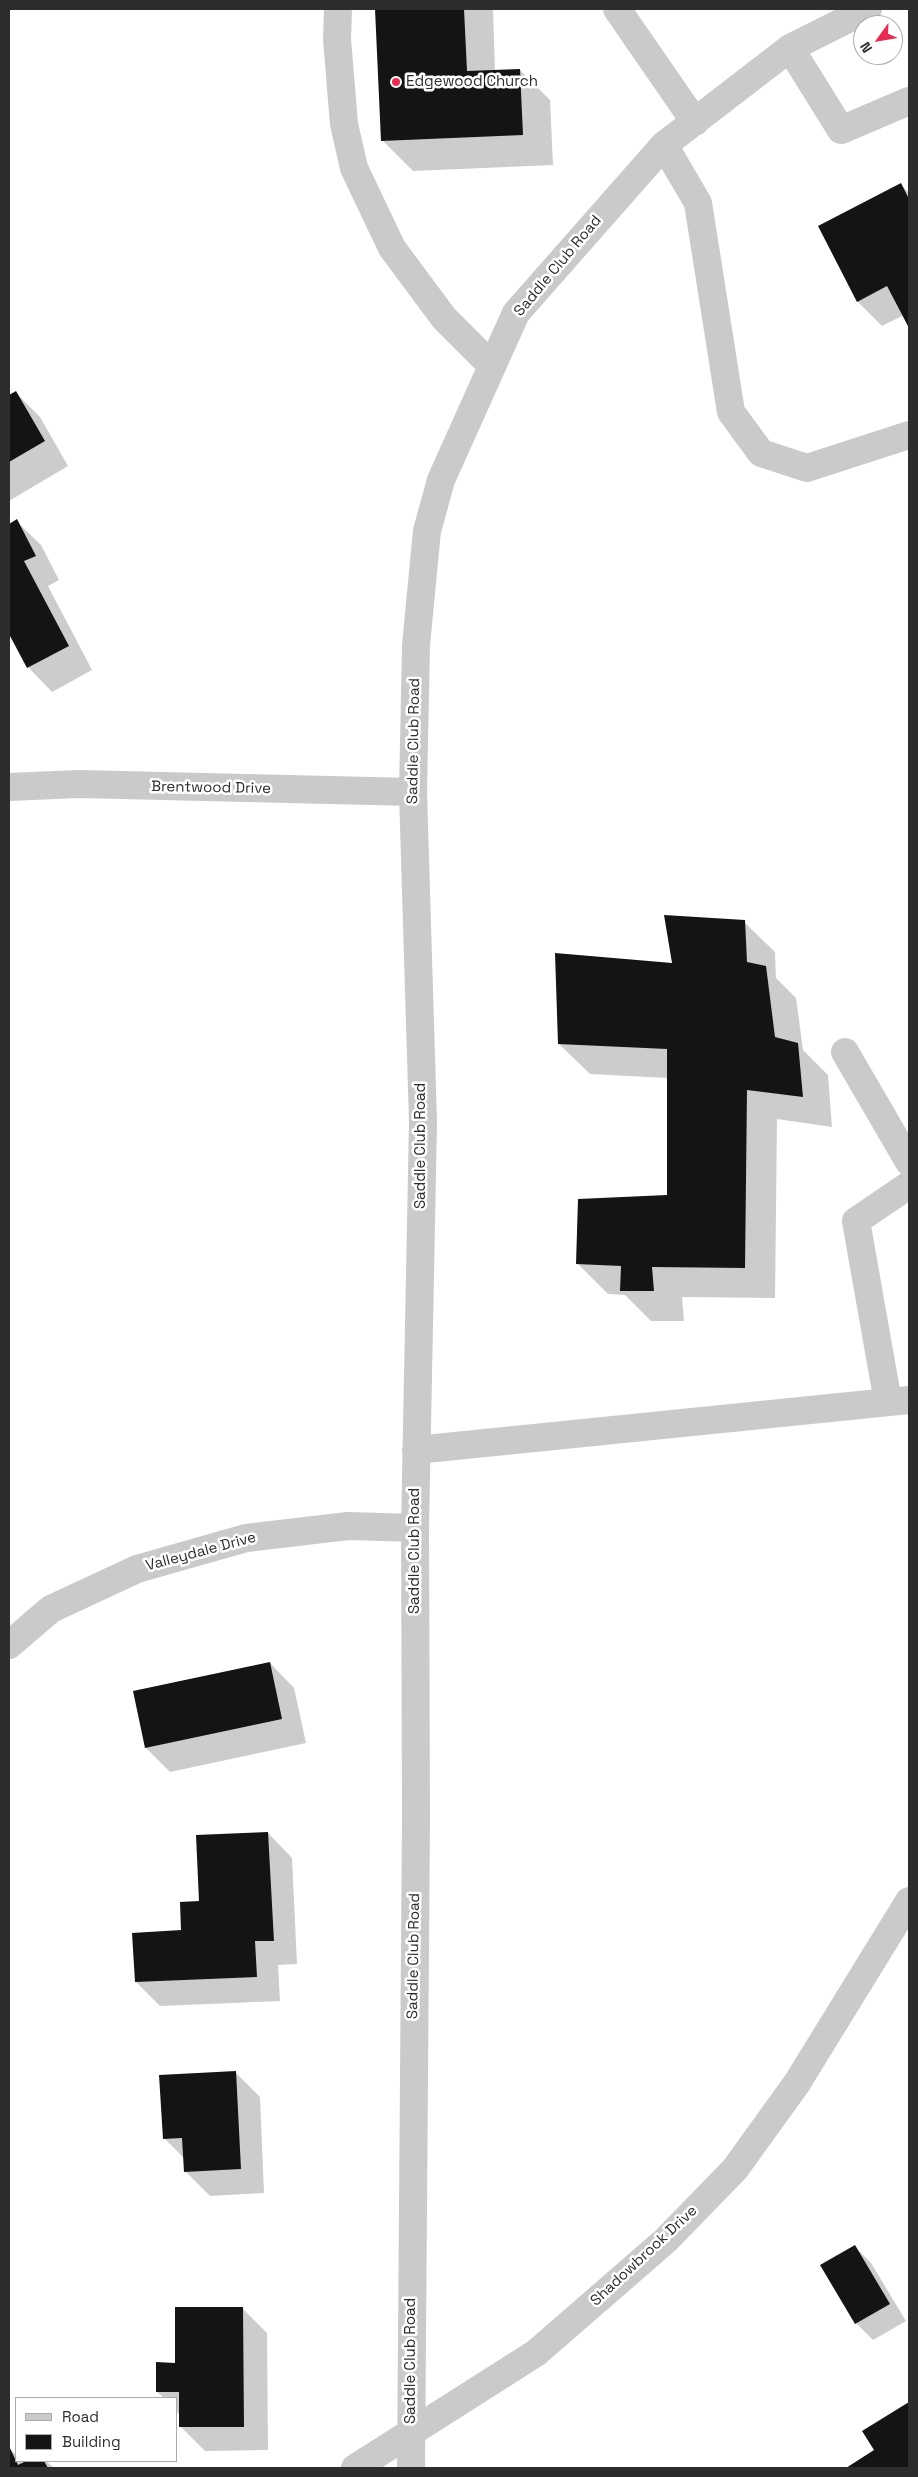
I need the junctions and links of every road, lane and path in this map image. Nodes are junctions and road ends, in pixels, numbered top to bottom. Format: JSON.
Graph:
{"nodes":[{"id":1,"x":338,"y":9,"type":"edge"},
{"id":2,"x":617,"y":9,"type":"edge"},
{"id":3,"x":868,"y":9,"type":"edge"},
{"id":4,"x":790,"y":48,"type":"junction"},
{"id":5,"x":909,"y":101,"type":"edge"},
{"id":6,"x":695,"y":122,"type":"junction"},
{"id":7,"x":664,"y":145,"type":"junction"},
{"id":8,"x":491,"y":365,"type":"junction"},
{"id":9,"x":909,"y":435,"type":"edge"},
{"id":10,"x":9,"y":787,"type":"edge"},
{"id":11,"x":413,"y":792,"type":"junction"},
{"id":12,"x":845,"y":1052,"type":"dead end"},
{"id":13,"x":909,"y":1162,"type":"edge"},
{"id":14,"x":909,"y":1185,"type":"edge"},
{"id":15,"x":898,"y":1401,"type":"edge"},
{"id":16,"x":416,"y":1450,"type":"junction"},
{"id":17,"x":415,"y":1528,"type":"junction"},
{"id":18,"x":9,"y":1645,"type":"edge"},
{"id":19,"x":909,"y":1900,"type":"edge"},
{"id":20,"x":410,"y":2435,"type":"junction"},
{"id":21,"x":355,"y":2468,"type":"edge"},
{"id":22,"x":412,"y":2468,"type":"edge"}],
"edges":[{"from":1,"to":8,"type":"street"},
{"from":2,"to":6,"type":"street"},
{"from":3,"to":4,"type":"street","name":"Saddle Club Road"},
{"from":4,"to":5,"type":"street"},
{"from":4,"to":6,"type":"street","name":"Saddle Club Road"},
{"from":6,"to":7,"type":"street","name":"Saddle Club Road"},
{"from":7,"to":8,"type":"street","name":"Saddle Club Road"},
{"from":7,"to":9,"type":"street"},
{"from":8,"to":11,"type":"street","name":"Saddle Club Road"},
{"from":10,"to":11,"type":"street","name":"Brentwood Drive"},
{"from":11,"to":16,"type":"street","name":"Saddle Club Road"},
{"from":12,"to":13,"type":"street"},
{"from":14,"to":15,"type":"street"},
{"from":15,"to":16,"type":"street"},
{"from":16,"to":17,"type":"street","name":"Saddle Club Road"},
{"from":17,"to":18,"type":"street","name":"Valleydale Drive"},
{"from":17,"to":20,"type":"street","name":"Saddle Club Road"},
{"from":19,"to":20,"type":"street","name":"Shadowbrook Drive"},
{"from":20,"to":21,"type":"street","name":"Shadowbrook Drive"},
{"from":20,"to":22,"type":"street","name":"Saddle Club Road"}]}
